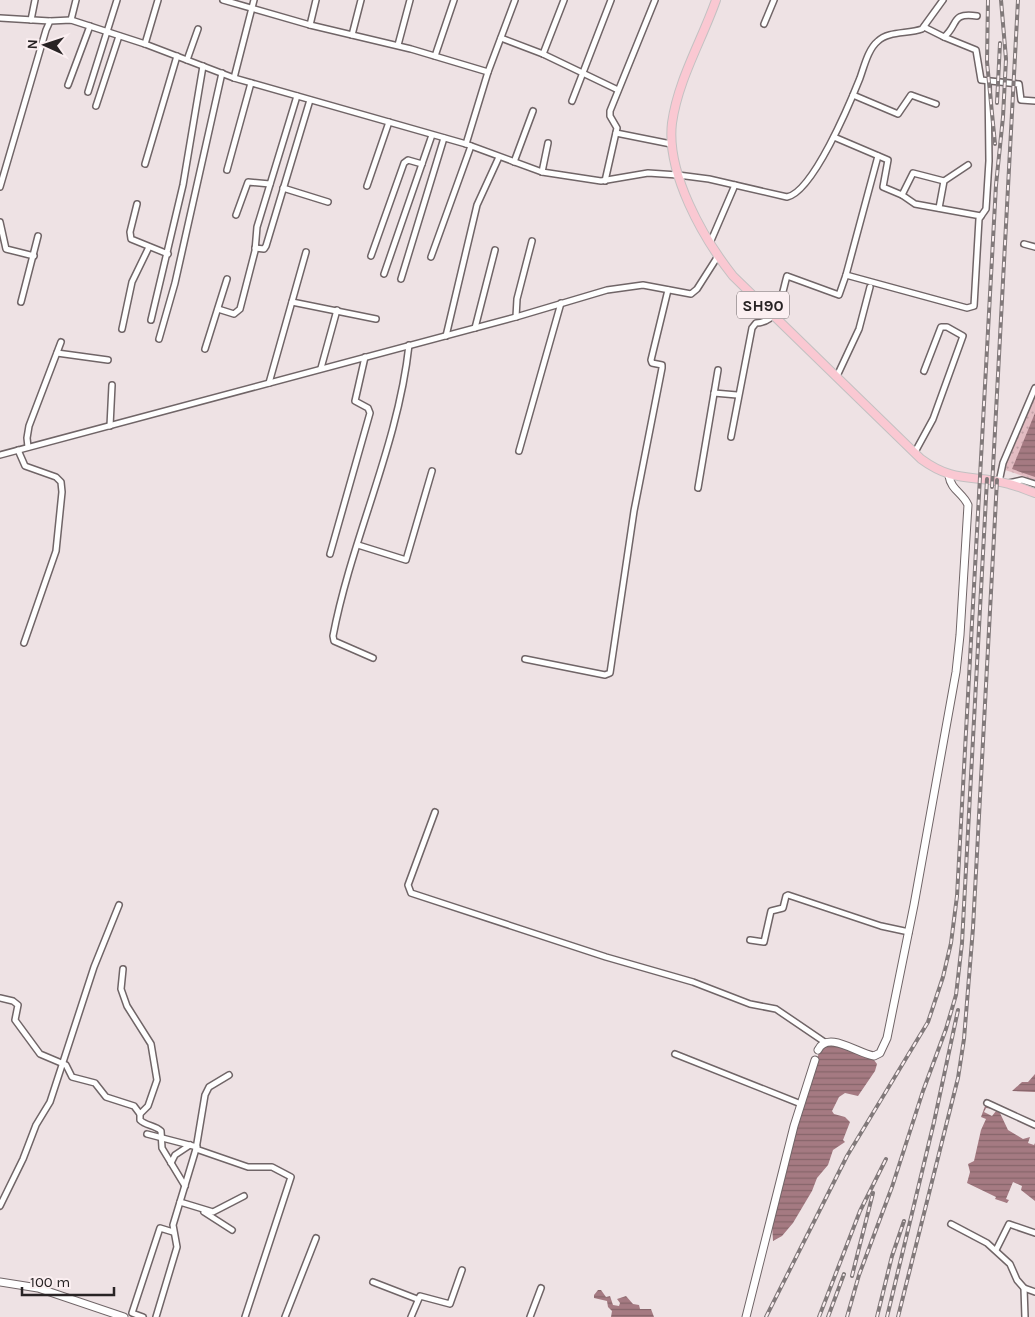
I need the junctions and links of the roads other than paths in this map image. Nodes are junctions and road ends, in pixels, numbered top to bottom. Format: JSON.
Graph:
{"nodes":[{"id":1,"x":35,"y":0,"type":"edge"},
{"id":2,"x":76,"y":0,"type":"edge"},
{"id":3,"x":118,"y":0,"type":"edge"},
{"id":4,"x":158,"y":0,"type":"edge"},
{"id":5,"x":223,"y":0,"type":"edge"},
{"id":6,"x":254,"y":0,"type":"edge"},
{"id":7,"x":316,"y":0,"type":"edge"},
{"id":8,"x":361,"y":0,"type":"edge"},
{"id":9,"x":410,"y":0,"type":"edge"},
{"id":10,"x":454,"y":0,"type":"edge"},
{"id":11,"x":515,"y":0,"type":"edge"},
{"id":12,"x":564,"y":0,"type":"edge"},
{"id":13,"x":611,"y":0,"type":"edge"},
{"id":14,"x":655,"y":0,"type":"edge"},
{"id":15,"x":716,"y":0,"type":"edge"},
{"id":16,"x":774,"y":0,"type":"edge"},
{"id":17,"x":943,"y":0,"type":"edge"},
{"id":18,"x":252,"y":8,"type":"junction"},
{"id":19,"x":977,"y":16,"type":"dead end"},
{"id":20,"x":0,"y":18,"type":"edge"},
{"id":21,"x":32,"y":20,"type":"junction"},
{"id":22,"x":71,"y":20,"type":"junction"},
{"id":23,"x":50,"y":21,"type":"junction"},
{"id":24,"x":764,"y":24,"type":"dead end"},
{"id":25,"x":310,"y":25,"type":"junction"},
{"id":26,"x":90,"y":26,"type":"junction"},
{"id":27,"x":924,"y":27,"type":"junction"},
{"id":28,"x":198,"y":29,"type":"dead end"},
{"id":29,"x":108,"y":32,"type":"junction"},
{"id":30,"x":352,"y":35,"type":"junction"},
{"id":31,"x":119,"y":36,"type":"junction"},
{"id":32,"x":944,"y":37,"type":"junction"},
{"id":33,"x":501,"y":38,"type":"junction"},
{"id":34,"x":145,"y":44,"type":"junction"},
{"id":35,"x":398,"y":46,"type":"junction"},
{"id":36,"x":542,"y":54,"type":"junction"},
{"id":37,"x":177,"y":56,"type":"junction"},
{"id":38,"x":435,"y":56,"type":"junction"},
{"id":39,"x":187,"y":60,"type":"junction"},
{"id":40,"x":203,"y":66,"type":"junction"},
{"id":41,"x":488,"y":72,"type":"junction"},
{"id":42,"x":222,"y":73,"type":"junction"},
{"id":43,"x":581,"y":73,"type":"junction"},
{"id":44,"x":234,"y":78,"type":"junction"},
{"id":45,"x":988,"y":81,"type":"junction"},
{"id":46,"x":251,"y":82,"type":"junction"},
{"id":47,"x":68,"y":84,"type":"dead end"},
{"id":48,"x":618,"y":90,"type":"junction"},
{"id":49,"x":88,"y":92,"type":"dead end"},
{"id":50,"x":853,"y":95,"type":"junction"},
{"id":51,"x":297,"y":96,"type":"junction"},
{"id":52,"x":310,"y":100,"type":"junction"},
{"id":53,"x":572,"y":101,"type":"dead end"},
{"id":54,"x":1035,"y":101,"type":"edge"},
{"id":55,"x":936,"y":104,"type":"dead end"},
{"id":56,"x":96,"y":106,"type":"dead end"},
{"id":57,"x":533,"y":111,"type":"dead end"},
{"id":58,"x":389,"y":122,"type":"junction"},
{"id":59,"x":616,"y":133,"type":"junction"},
{"id":60,"x":432,"y":134,"type":"junction"},
{"id":61,"x":834,"y":137,"type":"junction"},
{"id":62,"x":444,"y":138,"type":"junction"},
{"id":63,"x":548,"y":143,"type":"dead end"},
{"id":64,"x":671,"y":144,"type":"junction"},
{"id":65,"x":469,"y":145,"type":"junction"},
{"id":66,"x":878,"y":156,"type":"junction"},
{"id":67,"x":499,"y":157,"type":"junction"},
{"id":68,"x":514,"y":162,"type":"junction"},
{"id":69,"x":146,"y":164,"type":"dead end"},
{"id":70,"x":422,"y":164,"type":"junction"},
{"id":71,"x":968,"y":165,"type":"dead end"},
{"id":72,"x":227,"y":170,"type":"dead end"},
{"id":73,"x":542,"y":172,"type":"junction"},
{"id":74,"x":678,"y":175,"type":"junction"},
{"id":75,"x":605,"y":181,"type":"junction"},
{"id":76,"x":944,"y":181,"type":"junction"},
{"id":77,"x":270,"y":184,"type":"junction"},
{"id":78,"x":735,"y":185,"type":"junction"},
{"id":79,"x":367,"y":186,"type":"dead end"},
{"id":80,"x":0,"y":187,"type":"edge"},
{"id":81,"x":283,"y":188,"type":"junction"},
{"id":82,"x":902,"y":195,"type":"junction"},
{"id":83,"x":328,"y":202,"type":"dead end"},
{"id":84,"x":137,"y":204,"type":"dead end"},
{"id":85,"x":939,"y":208,"type":"junction"},
{"id":86,"x":236,"y":215,"type":"dead end"},
{"id":87,"x":981,"y":216,"type":"junction"},
{"id":88,"x":0,"y":222,"type":"edge"},
{"id":89,"x":38,"y":236,"type":"dead end"},
{"id":90,"x":532,"y":241,"type":"dead end"},
{"id":91,"x":710,"y":243,"type":"junction"},
{"id":92,"x":1024,"y":244,"type":"dead end"},
{"id":93,"x":149,"y":247,"type":"junction"},
{"id":94,"x":1035,"y":247,"type":"edge"},
{"id":95,"x":255,"y":248,"type":"junction"},
{"id":96,"x":495,"y":250,"type":"dead end"},
{"id":97,"x":306,"y":252,"type":"dead end"},
{"id":98,"x":168,"y":254,"type":"junction"},
{"id":99,"x":34,"y":256,"type":"junction"},
{"id":100,"x":371,"y":256,"type":"dead end"},
{"id":101,"x":718,"y":256,"type":"junction"},
{"id":102,"x":431,"y":257,"type":"dead end"},
{"id":103,"x":384,"y":274,"type":"dead end"},
{"id":104,"x":846,"y":275,"type":"junction"},
{"id":105,"x":228,"y":279,"type":"dead end"},
{"id":106,"x":401,"y":279,"type":"dead end"},
{"id":107,"x":870,"y":287,"type":"dead end"},
{"id":108,"x":668,"y":290,"type":"junction"},
{"id":109,"x":21,"y":302,"type":"dead end"},
{"id":110,"x":292,"y":302,"type":"junction"},
{"id":111,"x":561,"y":303,"type":"junction"},
{"id":112,"x":218,"y":309,"type":"junction"},
{"id":113,"x":337,"y":310,"type":"junction"},
{"id":114,"x":774,"y":316,"type":"junction"},
{"id":115,"x":516,"y":317,"type":"junction"},
{"id":116,"x":376,"y":319,"type":"dead end"},
{"id":117,"x":152,"y":320,"type":"dead end"},
{"id":118,"x":475,"y":328,"type":"junction"},
{"id":119,"x":122,"y":329,"type":"dead end"},
{"id":120,"x":446,"y":336,"type":"junction"},
{"id":121,"x":159,"y":339,"type":"dead end"},
{"id":122,"x":61,"y":342,"type":"dead end"},
{"id":123,"x":409,"y":346,"type":"junction"},
{"id":124,"x":205,"y":349,"type":"dead end"},
{"id":125,"x":57,"y":353,"type":"junction"},
{"id":126,"x":364,"y":357,"type":"junction"},
{"id":127,"x":108,"y":360,"type":"dead end"},
{"id":128,"x":321,"y":368,"type":"junction"},
{"id":129,"x":718,"y":370,"type":"dead end"},
{"id":130,"x":924,"y":371,"type":"dead end"},
{"id":131,"x":837,"y":376,"type":"junction"},
{"id":132,"x":268,"y":383,"type":"junction"},
{"id":133,"x":112,"y":385,"type":"dead end"},
{"id":134,"x":1035,"y":388,"type":"edge"},
{"id":135,"x":714,"y":393,"type":"junction"},
{"id":136,"x":738,"y":395,"type":"junction"},
{"id":137,"x":110,"y":426,"type":"junction"},
{"id":138,"x":731,"y":437,"type":"dead end"},
{"id":139,"x":28,"y":447,"type":"junction"},
{"id":140,"x":18,"y":450,"type":"junction"},
{"id":141,"x":519,"y":450,"type":"dead end"},
{"id":142,"x":915,"y":452,"type":"junction"},
{"id":143,"x":0,"y":455,"type":"edge"},
{"id":144,"x":432,"y":471,"type":"dead end"},
{"id":145,"x":949,"y":476,"type":"junction"},
{"id":146,"x":999,"y":482,"type":"junction"},
{"id":147,"x":1008,"y":484,"type":"junction"},
{"id":148,"x":1035,"y":484,"type":"edge"},
{"id":149,"x":698,"y":488,"type":"dead end"},
{"id":150,"x":1035,"y":493,"type":"edge"},
{"id":151,"x":358,"y":544,"type":"junction"},
{"id":152,"x":330,"y":554,"type":"dead end"},
{"id":153,"x":24,"y":643,"type":"dead end"},
{"id":154,"x":374,"y":658,"type":"dead end"},
{"id":155,"x":525,"y":659,"type":"dead end"},
{"id":156,"x":435,"y":812,"type":"dead end"},
{"id":157,"x":119,"y":905,"type":"dead end"},
{"id":158,"x":909,"y":932,"type":"junction"},
{"id":159,"x":750,"y":940,"type":"dead end"},
{"id":160,"x":123,"y":969,"type":"dead end"},
{"id":161,"x":0,"y":998,"type":"edge"},
{"id":162,"x":826,"y":1043,"type":"junction"},
{"id":163,"x":818,"y":1050,"type":"joint"},
{"id":164,"x":675,"y":1054,"type":"dead end"},
{"id":165,"x":815,"y":1060,"type":"joint"},
{"id":166,"x":62,"y":1064,"type":"junction"},
{"id":167,"x":229,"y":1075,"type":"dead end"},
{"id":168,"x":987,"y":1103,"type":"dead end"},
{"id":169,"x":801,"y":1104,"type":"junction"},
{"id":170,"x":140,"y":1114,"type":"junction"},
{"id":171,"x":1035,"y":1124,"type":"edge"},
{"id":172,"x":147,"y":1134,"type":"dead end"},
{"id":173,"x":163,"y":1138,"type":"junction"},
{"id":174,"x":190,"y":1145,"type":"junction"},
{"id":175,"x":197,"y":1148,"type":"junction"},
{"id":176,"x":171,"y":1163,"type":"junction"},
{"id":177,"x":185,"y":1186,"type":"junction"},
{"id":178,"x":244,"y":1196,"type":"dead end"},
{"id":179,"x":180,"y":1202,"type":"junction"},
{"id":180,"x":0,"y":1206,"type":"edge"},
{"id":181,"x":201,"y":1210,"type":"junction"},
{"id":182,"x":951,"y":1224,"type":"dead end"},
{"id":183,"x":232,"y":1230,"type":"dead end"},
{"id":184,"x":173,"y":1232,"type":"junction"},
{"id":185,"x":1035,"y":1233,"type":"edge"},
{"id":186,"x":316,"y":1238,"type":"dead end"},
{"id":187,"x":996,"y":1250,"type":"junction"},
{"id":188,"x":462,"y":1270,"type":"dead end"},
{"id":189,"x":0,"y":1282,"type":"edge"},
{"id":190,"x":373,"y":1282,"type":"dead end"},
{"id":191,"x":541,"y":1288,"type":"dead end"},
{"id":192,"x":1024,"y":1288,"type":"junction"},
{"id":193,"x":1035,"y":1292,"type":"edge"},
{"id":194,"x":417,"y":1300,"type":"junction"},
{"id":195,"x":124,"y":1317,"type":"edge"},
{"id":196,"x":143,"y":1317,"type":"edge"},
{"id":197,"x":156,"y":1317,"type":"edge"},
{"id":198,"x":245,"y":1317,"type":"edge"},
{"id":199,"x":285,"y":1317,"type":"edge"},
{"id":200,"x":411,"y":1317,"type":"edge"},
{"id":201,"x":530,"y":1317,"type":"edge"},
{"id":202,"x":746,"y":1317,"type":"edge"},
{"id":203,"x":1025,"y":1317,"type":"edge"}],
"edges":[{"from":1,"to":21,"type":"street"},
{"from":2,"to":22,"type":"street"},
{"from":3,"to":29,"type":"street"},
{"from":4,"to":34,"type":"street"},
{"from":5,"to":18,"type":"street"},
{"from":6,"to":18,"type":"street"},
{"from":7,"to":25,"type":"street"},
{"from":8,"to":30,"type":"street"},
{"from":9,"to":35,"type":"street"},
{"from":10,"to":38,"type":"street"},
{"from":11,"to":33,"type":"street"},
{"from":12,"to":36,"type":"street"},
{"from":13,"to":43,"type":"street"},
{"from":14,"to":48,"type":"street"},
{"from":15,"to":64,"type":"main road","number":"SH90"},
{"from":16,"to":24,"type":"street"},
{"from":17,"to":27,"type":"street"},
{"from":18,"to":25,"type":"street"},
{"from":18,"to":44,"type":"street"},
{"from":19,"to":32,"type":"street"},
{"from":20,"to":21,"type":"street"},
{"from":21,"to":23,"type":"street"},
{"from":22,"to":23,"type":"street"},
{"from":22,"to":26,"type":"street"},
{"from":23,"to":80,"type":"street"},
{"from":25,"to":30,"type":"street"},
{"from":26,"to":29,"type":"street"},
{"from":26,"to":47,"type":"street"},
{"from":27,"to":32,"type":"street"},
{"from":27,"to":50,"type":"street"},
{"from":28,"to":39,"type":"street"},
{"from":29,"to":31,"type":"street"},
{"from":29,"to":49,"type":"street"},
{"from":30,"to":35,"type":"street"},
{"from":31,"to":34,"type":"street"},
{"from":31,"to":56,"type":"street"},
{"from":32,"to":45,"type":"street"},
{"from":33,"to":36,"type":"street"},
{"from":33,"to":41,"type":"street"},
{"from":34,"to":37,"type":"street"},
{"from":35,"to":38,"type":"street"},
{"from":36,"to":43,"type":"street"},
{"from":37,"to":39,"type":"street"},
{"from":37,"to":69,"type":"street"},
{"from":38,"to":41,"type":"street"},
{"from":39,"to":40,"type":"street"},
{"from":40,"to":42,"type":"street"},
{"from":40,"to":98,"type":"street"},
{"from":41,"to":65,"type":"street"},
{"from":42,"to":44,"type":"street"},
{"from":42,"to":121,"type":"street"},
{"from":43,"to":48,"type":"street"},
{"from":43,"to":53,"type":"street"},
{"from":44,"to":46,"type":"street"},
{"from":45,"to":54,"type":"street"},
{"from":45,"to":87,"type":"street"},
{"from":46,"to":51,"type":"street"},
{"from":46,"to":72,"type":"street"},
{"from":48,"to":59,"type":"street"},
{"from":50,"to":55,"type":"street"},
{"from":50,"to":61,"type":"street"},
{"from":51,"to":52,"type":"street"},
{"from":51,"to":77,"type":"street"},
{"from":52,"to":58,"type":"street"},
{"from":52,"to":81,"type":"street"},
{"from":57,"to":68,"type":"street"},
{"from":58,"to":60,"type":"street"},
{"from":58,"to":79,"type":"street"},
{"from":59,"to":64,"type":"street"},
{"from":59,"to":75,"type":"street"},
{"from":60,"to":62,"type":"street"},
{"from":60,"to":70,"type":"street"},
{"from":61,"to":66,"type":"street"},
{"from":61,"to":78,"type":"street"},
{"from":62,"to":65,"type":"street"},
{"from":62,"to":106,"type":"street"},
{"from":63,"to":73,"type":"street"},
{"from":64,"to":74,"type":"main road","number":"SH90"},
{"from":65,"to":67,"type":"street"},
{"from":65,"to":102,"type":"street"},
{"from":66,"to":82,"type":"street"},
{"from":66,"to":104,"type":"street"},
{"from":67,"to":68,"type":"street"},
{"from":67,"to":120,"type":"street"},
{"from":68,"to":73,"type":"street"},
{"from":70,"to":100,"type":"street"},
{"from":70,"to":103,"type":"street"},
{"from":71,"to":76,"type":"street"},
{"from":73,"to":75,"type":"street"},
{"from":74,"to":75,"type":"street"},
{"from":74,"to":78,"type":"street"},
{"from":74,"to":91,"type":"main road","number":"SH90"},
{"from":76,"to":82,"type":"street"},
{"from":76,"to":85,"type":"street"},
{"from":77,"to":86,"type":"street"},
{"from":77,"to":95,"type":"street"},
{"from":78,"to":91,"type":"street"},
{"from":81,"to":83,"type":"street"},
{"from":81,"to":95,"type":"street"},
{"from":82,"to":85,"type":"street"},
{"from":84,"to":93,"type":"street"},
{"from":85,"to":87,"type":"street"},
{"from":87,"to":104,"type":"street"},
{"from":88,"to":99,"type":"street"},
{"from":89,"to":99,"type":"street"},
{"from":90,"to":115,"type":"street"},
{"from":91,"to":101,"type":"main road","number":"SH90"},
{"from":92,"to":94,"type":"street"},
{"from":93,"to":98,"type":"street"},
{"from":93,"to":119,"type":"street"},
{"from":95,"to":112,"type":"street"},
{"from":96,"to":118,"type":"street"},
{"from":97,"to":110,"type":"street"},
{"from":98,"to":117,"type":"street"},
{"from":99,"to":109,"type":"street"},
{"from":101,"to":108,"type":"street"},
{"from":101,"to":114,"type":"main road","number":"SH90"},
{"from":104,"to":114,"type":"street"},
{"from":105,"to":112,"type":"street"},
{"from":107,"to":131,"type":"street"},
{"from":108,"to":111,"type":"street"},
{"from":108,"to":155,"type":"street"},
{"from":110,"to":113,"type":"street"},
{"from":110,"to":132,"type":"street"},
{"from":111,"to":115,"type":"street"},
{"from":111,"to":141,"type":"street"},
{"from":112,"to":124,"type":"street"},
{"from":113,"to":116,"type":"street"},
{"from":113,"to":128,"type":"street"},
{"from":114,"to":131,"type":"main road","number":"SH90"},
{"from":114,"to":136,"type":"street"},
{"from":115,"to":118,"type":"street"},
{"from":118,"to":120,"type":"street"},
{"from":120,"to":123,"type":"street"},
{"from":122,"to":125,"type":"street"},
{"from":123,"to":126,"type":"street"},
{"from":123,"to":151,"type":"street"},
{"from":125,"to":127,"type":"street"},
{"from":125,"to":139,"type":"street"},
{"from":126,"to":128,"type":"street"},
{"from":126,"to":152,"type":"street"},
{"from":128,"to":132,"type":"street"},
{"from":129,"to":135,"type":"street"},
{"from":130,"to":142,"type":"street"},
{"from":131,"to":142,"type":"main road","number":"SH90"},
{"from":132,"to":137,"type":"street"},
{"from":133,"to":137,"type":"street"},
{"from":134,"to":146,"type":"street"},
{"from":135,"to":136,"type":"street"},
{"from":135,"to":149,"type":"street"},
{"from":136,"to":138,"type":"street"},
{"from":137,"to":139,"type":"street"},
{"from":139,"to":140,"type":"street"},
{"from":140,"to":143,"type":"street"},
{"from":140,"to":153,"type":"street"},
{"from":142,"to":145,"type":"main road","number":"SH90"},
{"from":144,"to":151,"type":"street"},
{"from":145,"to":146,"type":"main road","number":"SH90"},
{"from":145,"to":158,"type":"street"},
{"from":146,"to":147,"type":"main road","number":"SH90"},
{"from":147,"to":148,"type":"street"},
{"from":147,"to":150,"type":"main road","number":"SH90"},
{"from":151,"to":154,"type":"street"},
{"from":156,"to":162,"type":"street"},
{"from":157,"to":166,"type":"street"},
{"from":158,"to":159,"type":"street"},
{"from":158,"to":162,"type":"street"},
{"from":160,"to":170,"type":"street"},
{"from":161,"to":166,"type":"street"},
{"from":162,"to":163,"type":"street"},
{"from":163,"to":165,"type":"street"},
{"from":164,"to":169,"type":"street"},
{"from":165,"to":169,"type":"street"},
{"from":166,"to":170,"type":"street"},
{"from":166,"to":180,"type":"street"},
{"from":167,"to":175,"type":"street"},
{"from":168,"to":171,"type":"street"},
{"from":169,"to":202,"type":"street"},
{"from":170,"to":173,"type":"street"},
{"from":172,"to":173,"type":"street"},
{"from":173,"to":174,"type":"street"},
{"from":173,"to":176,"type":"street"},
{"from":174,"to":175,"type":"street"},
{"from":174,"to":176,"type":"street"},
{"from":175,"to":177,"type":"street"},
{"from":175,"to":198,"type":"street"},
{"from":176,"to":177,"type":"street"},
{"from":177,"to":179,"type":"street"},
{"from":178,"to":181,"type":"street"},
{"from":179,"to":181,"type":"street"},
{"from":179,"to":184,"type":"street"},
{"from":181,"to":183,"type":"street"},
{"from":182,"to":187,"type":"street"},
{"from":184,"to":196,"type":"street"},
{"from":184,"to":197,"type":"street"},
{"from":185,"to":187,"type":"street"},
{"from":186,"to":199,"type":"street"},
{"from":187,"to":192,"type":"street"},
{"from":188,"to":194,"type":"street"},
{"from":189,"to":195,"type":"street"},
{"from":190,"to":194,"type":"street"},
{"from":191,"to":201,"type":"street"},
{"from":192,"to":193,"type":"street"},
{"from":192,"to":203,"type":"street"},
{"from":194,"to":200,"type":"street"}]}
